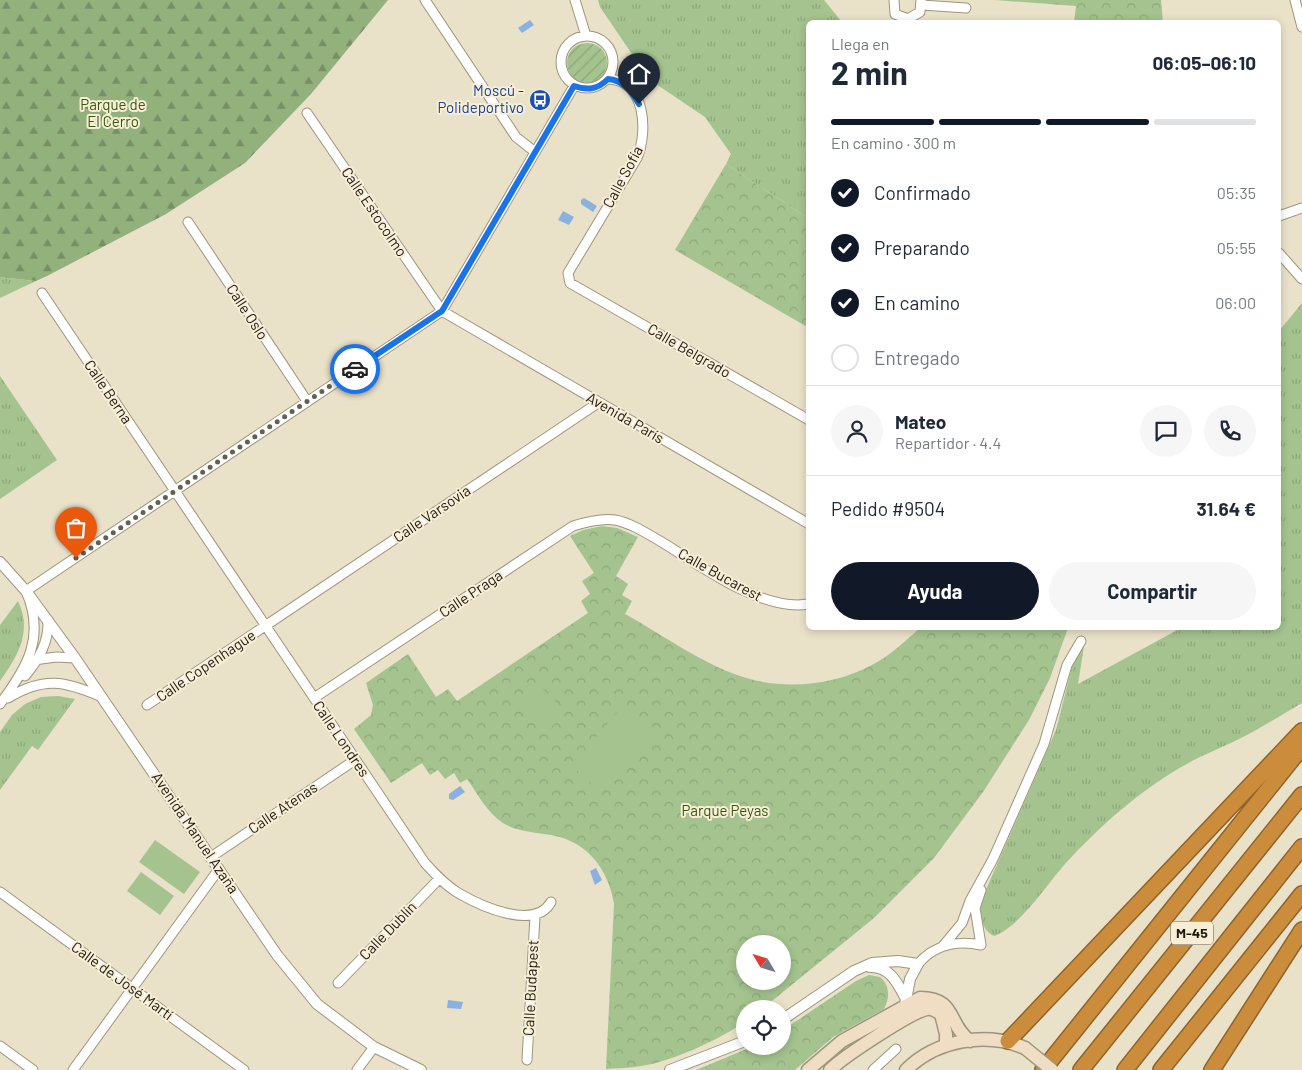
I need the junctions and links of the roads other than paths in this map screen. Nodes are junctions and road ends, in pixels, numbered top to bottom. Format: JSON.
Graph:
{"nodes":[{"id":1,"x":425,"y":0,"type":"edge"},
{"id":2,"x":575,"y":0,"type":"edge"},
{"id":3,"x":894,"y":0,"type":"edge"},
{"id":4,"x":1296,"y":0,"type":"edge"},
{"id":5,"x":921,"y":2,"type":"edge"},
{"id":6,"x":966,"y":8,"type":"dead end"},
{"id":7,"x":1302,"y":27,"type":"edge"},
{"id":8,"x":586,"y":36,"type":"junction"},
{"id":9,"x":608,"y":79,"type":"junction"},
{"id":10,"x":574,"y":86,"type":"junction"},
{"id":11,"x":307,"y":113,"type":"dead end"},
{"id":12,"x":535,"y":152,"type":"junction"},
{"id":13,"x":1302,"y":208,"type":"edge"},
{"id":14,"x":1281,"y":215,"type":"edge"},
{"id":15,"x":188,"y":222,"type":"dead end"},
{"id":16,"x":1281,"y":255,"type":"edge"},
{"id":17,"x":1302,"y":279,"type":"edge"},
{"id":18,"x":570,"y":283,"type":"joint"},
{"id":19,"x":42,"y":294,"type":"dead end"},
{"id":20,"x":442,"y":311,"type":"junction"},
{"id":21,"x":307,"y":401,"type":"junction"},
{"id":22,"x":598,"y":403,"type":"junction"},
{"id":23,"x":806,"y":418,"type":"edge"},
{"id":24,"x":175,"y":491,"type":"junction"},
{"id":25,"x":806,"y":522,"type":"edge"},
{"id":26,"x":636,"y":527,"type":"joint"},
{"id":27,"x":0,"y":562,"type":"edge"},
{"id":28,"x":26,"y":591,"type":"junction"},
{"id":29,"x":806,"y":604,"type":"edge"},
{"id":30,"x":48,"y":620,"type":"junction"},
{"id":31,"x":265,"y":626,"type":"junction"},
{"id":32,"x":1081,"y":641,"type":"dead end"},
{"id":33,"x":75,"y":658,"type":"junction"},
{"id":34,"x":40,"y":659,"type":"junction"},
{"id":35,"x":29,"y":660,"type":"junction"},
{"id":36,"x":14,"y":685,"type":"junction"},
{"id":37,"x":102,"y":697,"type":"junction"},
{"id":38,"x":314,"y":698,"type":"junction"},
{"id":39,"x":2,"y":702,"type":"edge"},
{"id":40,"x":147,"y":705,"type":"dead end"},
{"id":41,"x":1302,"y":731,"type":"edge"},
{"id":42,"x":1302,"y":747,"type":"edge"},
{"id":43,"x":356,"y":760,"type":"junction"},
{"id":44,"x":1302,"y":795,"type":"edge"},
{"id":45,"x":1302,"y":847,"type":"edge"},
{"id":46,"x":211,"y":856,"type":"junction"},
{"id":47,"x":993,"y":859,"type":"junction"},
{"id":48,"x":219,"y":869,"type":"junction"},
{"id":49,"x":439,"y":878,"type":"junction"},
{"id":50,"x":0,"y":892,"type":"edge"},
{"id":51,"x":1302,"y":894,"type":"edge"},
{"id":52,"x":551,"y":902,"type":"dead end"},
{"id":53,"x":535,"y":916,"type":"junction"},
{"id":54,"x":1302,"y":930,"type":"edge"},
{"id":55,"x":943,"y":946,"type":"junction"},
{"id":56,"x":918,"y":964,"type":"junction"},
{"id":57,"x":862,"y":967,"type":"junction"},
{"id":58,"x":338,"y":983,"type":"dead end"},
{"id":59,"x":132,"y":988,"type":"junction"},
{"id":60,"x":905,"y":1001,"type":"junction"},
{"id":61,"x":791,"y":1014,"type":"edge"},
{"id":62,"x":970,"y":1041,"type":"junction"},
{"id":63,"x":1008,"y":1041,"type":"junction"},
{"id":64,"x":736,"y":1044,"type":"edge"},
{"id":65,"x":946,"y":1045,"type":"junction"},
{"id":66,"x":0,"y":1046,"type":"edge"},
{"id":67,"x":374,"y":1047,"type":"junction"},
{"id":68,"x":896,"y":1049,"type":"dead end"},
{"id":69,"x":526,"y":1060,"type":"dead end"},
{"id":70,"x":33,"y":1070,"type":"edge"},
{"id":71,"x":73,"y":1070,"type":"edge"},
{"id":72,"x":244,"y":1070,"type":"edge"},
{"id":73,"x":357,"y":1070,"type":"edge"},
{"id":74,"x":421,"y":1070,"type":"edge"},
{"id":75,"x":670,"y":1070,"type":"edge"},
{"id":76,"x":808,"y":1070,"type":"edge"},
{"id":77,"x":830,"y":1070,"type":"edge"},
{"id":78,"x":873,"y":1070,"type":"edge"},
{"id":79,"x":906,"y":1070,"type":"edge"},
{"id":80,"x":1043,"y":1070,"type":"edge"},
{"id":81,"x":1052,"y":1070,"type":"edge"},
{"id":82,"x":1081,"y":1070,"type":"edge"},
{"id":83,"x":1125,"y":1070,"type":"edge"},
{"id":84,"x":1161,"y":1070,"type":"edge"},
{"id":85,"x":1212,"y":1070,"type":"edge"}],
"edges":[{"from":1,"to":12,"type":"street"},
{"from":2,"to":8,"type":"street"},
{"from":3,"to":5,"type":"street"},
{"from":4,"to":7,"type":"street"},
{"from":5,"to":6,"type":"street"},
{"from":8,"to":9,"type":"street"},
{"from":8,"to":10,"type":"street"},
{"from":9,"to":10,"type":"street"},
{"from":9,"to":18,"type":"street","name":"Calle Sofía"},
{"from":10,"to":12,"type":"street"},
{"from":11,"to":20,"type":"street","name":"Calle Estocolmo"},
{"from":12,"to":20,"type":"street"},
{"from":13,"to":14,"type":"street"},
{"from":15,"to":21,"type":"street","name":"Calle Oslo"},
{"from":16,"to":17,"type":"street"},
{"from":18,"to":23,"type":"street","name":"Calle Belgrado"},
{"from":19,"to":24,"type":"street","name":"Calle Berna"},
{"from":20,"to":21,"type":"street"},
{"from":20,"to":22,"type":"street","name":"Avenida París"},
{"from":21,"to":24,"type":"street"},
{"from":22,"to":25,"type":"street","name":"Avenida París"},
{"from":22,"to":31,"type":"street","name":"Calle Varsovia"},
{"from":24,"to":28,"type":"street"},
{"from":24,"to":31,"type":"street","name":"Calle Londres"},
{"from":26,"to":29,"type":"street","name":"Calle Bucarest"},
{"from":26,"to":38,"type":"street","name":"Calle Praga"},
{"from":27,"to":28,"type":"street","name":"Avenida Manuel Azaña"},
{"from":28,"to":30,"type":"street","name":"Avenida Manuel Azaña"},
{"from":28,"to":35,"type":"street"},
{"from":30,"to":33,"type":"street","name":"Avenida Manuel Azaña"},
{"from":30,"to":34,"type":"street"},
{"from":31,"to":38,"type":"street","name":"Calle Londres"},
{"from":31,"to":40,"type":"street","name":"Calle Copenhague"},
{"from":32,"to":47,"type":"street"},
{"from":33,"to":34,"type":"street"},
{"from":33,"to":37,"type":"street","name":"Avenida Manuel Azaña"},
{"from":34,"to":35,"type":"street"},
{"from":34,"to":36,"type":"street"},
{"from":35,"to":36,"type":"street"},
{"from":36,"to":39,"type":"street"},
{"from":37,"to":39,"type":"street"},
{"from":37,"to":46,"type":"street","name":"Avenida Manuel Azaña"},
{"from":38,"to":43,"type":"street","name":"Calle Londres"},
{"from":41,"to":63,"type":"highway"},
{"from":42,"to":80,"type":"highway"},
{"from":43,"to":46,"type":"street","name":"Calle Atenas"},
{"from":43,"to":49,"type":"street","name":"Calle Londres"},
{"from":44,"to":82,"type":"highway","number":"M-45"},
{"from":45,"to":83,"type":"highway","number":"M-45"},
{"from":46,"to":48,"type":"street","name":"Avenida Manuel Azaña"},
{"from":47,"to":55,"type":"street"},
{"from":47,"to":55,"type":"street"},
{"from":48,"to":59,"type":"street"},
{"from":48,"to":67,"type":"street","name":"Avenida Manuel Azaña"},
{"from":49,"to":53,"type":"street","name":"Calle Londres"},
{"from":49,"to":58,"type":"street","name":"Calle Dublín"},
{"from":50,"to":59,"type":"street","name":"Calle de José Martí"},
{"from":51,"to":84,"type":"highway"},
{"from":52,"to":53,"type":"street"},
{"from":53,"to":69,"type":"street","name":"Calle Budapest"},
{"from":54,"to":85,"type":"highway"},
{"from":55,"to":56,"type":"street"},
{"from":56,"to":57,"type":"street"},
{"from":56,"to":60,"type":"street"},
{"from":57,"to":60,"type":"street"},
{"from":57,"to":61,"type":"street"},
{"from":59,"to":71,"type":"street"},
{"from":59,"to":72,"type":"street","name":"Calle de José Martí"},
{"from":60,"to":62,"type":"main road"},
{"from":60,"to":76,"type":"main road"},
{"from":62,"to":63,"type":"main road"},
{"from":62,"to":65,"type":"main road"},
{"from":63,"to":81,"type":"main road","bridge":true},
{"from":64,"to":75,"type":"street"},
{"from":65,"to":77,"type":"main road"},
{"from":65,"to":79,"type":"main road"},
{"from":66,"to":70,"type":"street"},
{"from":67,"to":73,"type":"street"},
{"from":67,"to":74,"type":"street","name":"Avenida Manuel Azaña"},
{"from":68,"to":78,"type":"street"}]}
